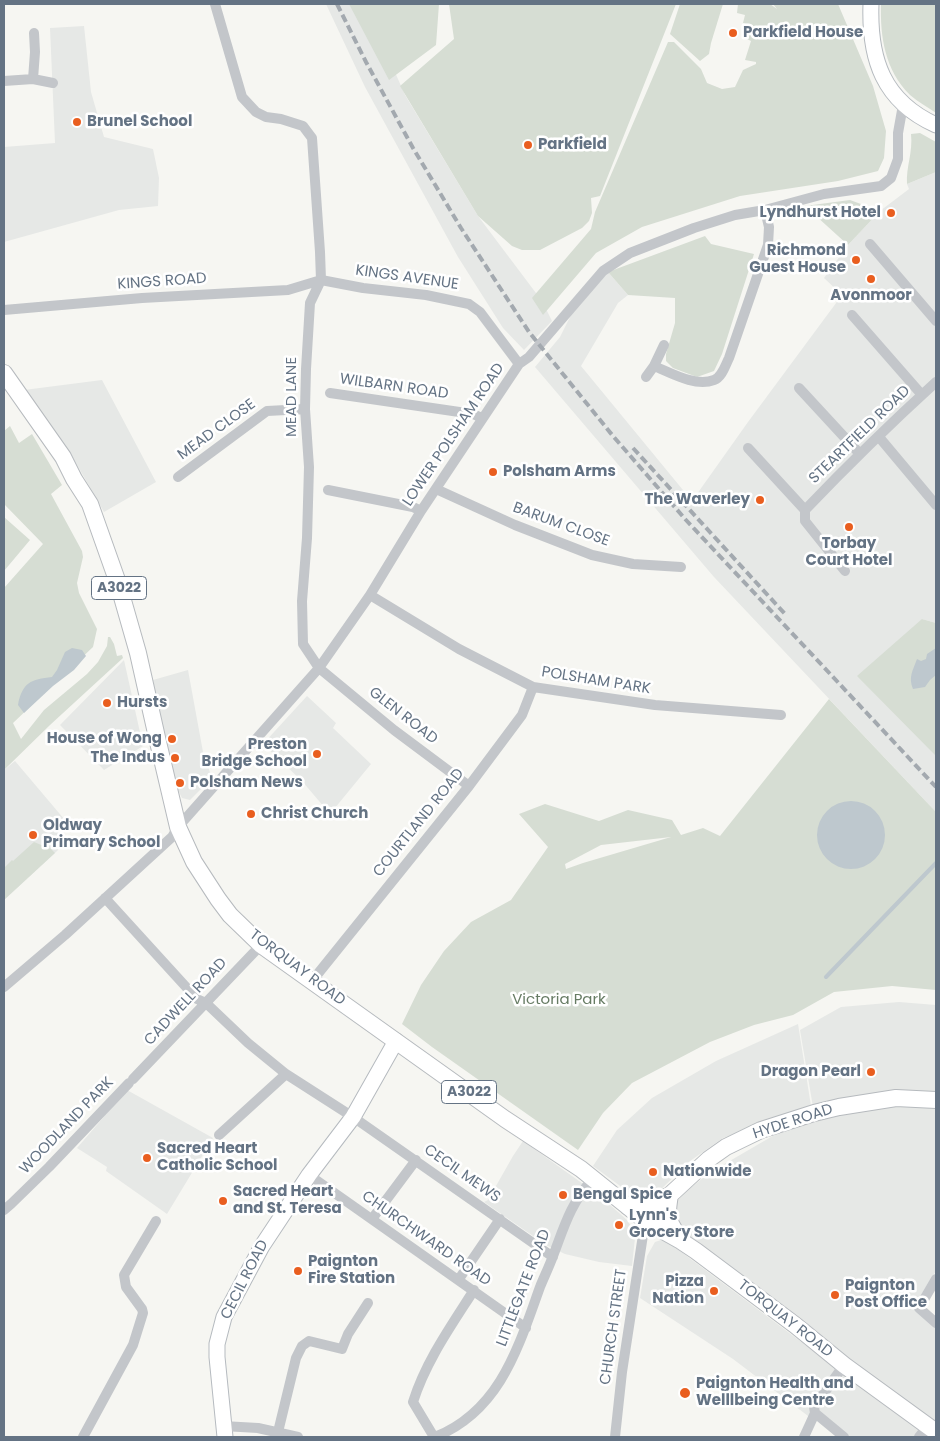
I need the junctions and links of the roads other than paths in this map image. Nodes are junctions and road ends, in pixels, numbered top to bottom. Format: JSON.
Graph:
{"nodes":[{"id":1,"x":215,"y":4,"type":"edge"},
{"id":2,"x":871,"y":4,"type":"edge"},
{"id":3,"x":34,"y":33,"type":"dead end"},
{"id":4,"x":33,"y":78,"type":"junction"},
{"id":5,"x":4,"y":81,"type":"edge"},
{"id":6,"x":53,"y":83,"type":"dead end"},
{"id":7,"x":903,"y":105,"type":"junction"},
{"id":8,"x":936,"y":125,"type":"edge"},
{"id":9,"x":765,"y":210,"type":"junction"},
{"id":10,"x":870,"y":244,"type":"dead end"},
{"id":11,"x":321,"y":280,"type":"junction"},
{"id":12,"x":4,"y":310,"type":"edge"},
{"id":13,"x":852,"y":315,"type":"dead end"},
{"id":14,"x":936,"y":322,"type":"edge"},
{"id":15,"x":664,"y":345,"type":"dead end"},
{"id":16,"x":519,"y":364,"type":"junction"},
{"id":17,"x":654,"y":366,"type":"junction"},
{"id":18,"x":4,"y":372,"type":"edge"},
{"id":19,"x":646,"y":377,"type":"dead end"},
{"id":20,"x":936,"y":382,"type":"edge"},
{"id":21,"x":799,"y":388,"type":"dead end"},
{"id":22,"x":330,"y":393,"type":"dead end"},
{"id":23,"x":922,"y":395,"type":"junction"},
{"id":24,"x":306,"y":409,"type":"junction"},
{"id":25,"x":482,"y":418,"type":"junction"},
{"id":26,"x":879,"y":437,"type":"junction"},
{"id":27,"x":748,"y":448,"type":"dead end"},
{"id":28,"x":859,"y":454,"type":"junction"},
{"id":29,"x":178,"y":477,"type":"dead end"},
{"id":30,"x":436,"y":489,"type":"junction"},
{"id":31,"x":328,"y":490,"type":"dead end"},
{"id":32,"x":936,"y":505,"type":"edge"},
{"id":33,"x":805,"y":510,"type":"junction"},
{"id":34,"x":421,"y":512,"type":"junction"},
{"id":35,"x":681,"y":567,"type":"dead end"},
{"id":36,"x":845,"y":571,"type":"dead end"},
{"id":37,"x":370,"y":595,"type":"junction"},
{"id":38,"x":319,"y":668,"type":"junction"},
{"id":39,"x":534,"y":687,"type":"junction"},
{"id":40,"x":781,"y":715,"type":"dead end"},
{"id":41,"x":469,"y":786,"type":"junction"},
{"id":42,"x":178,"y":827,"type":"junction"},
{"id":43,"x":105,"y":898,"type":"junction"},
{"id":44,"x":261,"y":945,"type":"junction"},
{"id":45,"x":316,"y":977,"type":"junction"},
{"id":46,"x":4,"y":987,"type":"edge"},
{"id":47,"x":206,"y":1003,"type":"junction"},
{"id":48,"x":396,"y":1041,"type":"junction"},
{"id":49,"x":286,"y":1074,"type":"junction"},
{"id":50,"x":131,"y":1081,"type":"joint"},
{"id":51,"x":936,"y":1100,"type":"edge"},
{"id":52,"x":353,"y":1117,"type":"junction"},
{"id":53,"x":219,"y":1135,"type":"dead end"},
{"id":54,"x":416,"y":1160,"type":"junction"},
{"id":55,"x":309,"y":1175,"type":"junction"},
{"id":56,"x":593,"y":1179,"type":"junction"},
{"id":57,"x":670,"y":1195,"type":"junction"},
{"id":58,"x":628,"y":1207,"type":"junction"},
{"id":59,"x":4,"y":1210,"type":"edge"},
{"id":60,"x":372,"y":1219,"type":"junction"},
{"id":61,"x":500,"y":1219,"type":"junction"},
{"id":62,"x":156,"y":1221,"type":"dead end"},
{"id":63,"x":647,"y":1222,"type":"junction"},
{"id":64,"x":681,"y":1241,"type":"junction"},
{"id":65,"x":553,"y":1257,"type":"junction"},
{"id":66,"x":459,"y":1279,"type":"junction"},
{"id":67,"x":936,"y":1279,"type":"edge"},
{"id":68,"x":474,"y":1290,"type":"junction"},
{"id":69,"x":368,"y":1303,"type":"dead end"},
{"id":70,"x":936,"y":1323,"type":"edge"},
{"id":71,"x":526,"y":1328,"type":"junction"},
{"id":72,"x":844,"y":1365,"type":"junction"},
{"id":73,"x":815,"y":1413,"type":"junction"},
{"id":74,"x":224,"y":1432,"type":"edge"},
{"id":75,"x":278,"y":1432,"type":"junction"},
{"id":76,"x":928,"y":1432,"type":"edge"},
{"id":77,"x":83,"y":1437,"type":"edge"},
{"id":78,"x":298,"y":1437,"type":"edge"},
{"id":79,"x":438,"y":1437,"type":"edge"},
{"id":80,"x":615,"y":1437,"type":"edge"},
{"id":81,"x":804,"y":1437,"type":"edge"},
{"id":82,"x":844,"y":1437,"type":"edge"}],
"edges":[{"from":1,"to":11,"type":"street","name":"MEAD LANE"},
{"from":2,"to":7,"type":"main road"},
{"from":3,"to":4,"type":"street"},
{"from":4,"to":5,"type":"street"},
{"from":4,"to":6,"type":"street"},
{"from":7,"to":8,"type":"main road"},
{"from":7,"to":9,"type":"street","name":"LOWER POLSHAM ROAD"},
{"from":9,"to":16,"type":"street","name":"LOWER POLSHAM ROAD"},
{"from":9,"to":17,"type":"street"},
{"from":10,"to":14,"type":"street"},
{"from":11,"to":12,"type":"street","name":"KINGS ROAD"},
{"from":11,"to":16,"type":"street","name":"KINGS AVENUE"},
{"from":11,"to":24,"type":"street","name":"MEAD LANE"},
{"from":13,"to":23,"type":"street"},
{"from":15,"to":17,"type":"street"},
{"from":16,"to":25,"type":"street","name":"LOWER POLSHAM ROAD"},
{"from":17,"to":19,"type":"street"},
{"from":18,"to":42,"type":"main road","name":"TORQUAY ROAD","number":"A3022"},
{"from":20,"to":23,"type":"street","name":"STEARTFIELD ROAD"},
{"from":21,"to":28,"type":"street"},
{"from":22,"to":25,"type":"street","name":"WILBARN ROAD"},
{"from":23,"to":26,"type":"street","name":"STEARTFIELD ROAD"},
{"from":24,"to":29,"type":"street","name":"MEAD CLOSE"},
{"from":24,"to":38,"type":"street","name":"MEAD LANE"},
{"from":25,"to":30,"type":"street","name":"LOWER POLSHAM ROAD"},
{"from":26,"to":28,"type":"street","name":"STEARTFIELD ROAD"},
{"from":26,"to":32,"type":"street"},
{"from":27,"to":33,"type":"street"},
{"from":28,"to":33,"type":"street","name":"STEARTFIELD ROAD"},
{"from":30,"to":34,"type":"street","name":"LOWER POLSHAM ROAD"},
{"from":30,"to":35,"type":"street","name":"BARUM CLOSE"},
{"from":31,"to":34,"type":"street"},
{"from":33,"to":36,"type":"street"},
{"from":34,"to":37,"type":"street","name":"LOWER POLSHAM ROAD"},
{"from":37,"to":38,"type":"street","name":"LOWER POLSHAM ROAD"},
{"from":37,"to":39,"type":"street","name":"POLSHAM PARK"},
{"from":38,"to":41,"type":"street","name":"GLEN ROAD"},
{"from":38,"to":42,"type":"street","name":"LOWER POLSHAM ROAD"},
{"from":39,"to":40,"type":"street","name":"POLSHAM PARK"},
{"from":39,"to":41,"type":"street","name":"COURTLAND ROAD"},
{"from":41,"to":45,"type":"street","name":"COURTLAND ROAD"},
{"from":42,"to":43,"type":"street","name":"LOWER POLSHAM ROAD"},
{"from":42,"to":44,"type":"main road","name":"TORQUAY ROAD","number":"A3022"},
{"from":43,"to":46,"type":"street","name":"LOWER POLSHAM ROAD"},
{"from":43,"to":47,"type":"street","name":"CECIL MEWS"},
{"from":44,"to":45,"type":"main road","name":"TORQUAY ROAD","number":"A3022"},
{"from":44,"to":47,"type":"street","name":"CADWELL ROAD"},
{"from":45,"to":48,"type":"main road","name":"TORQUAY ROAD","number":"A3022"},
{"from":47,"to":49,"type":"street","name":"CECIL MEWS"},
{"from":47,"to":50,"type":"street","name":"CADWELL ROAD"},
{"from":48,"to":52,"type":"main road","name":"CECIL ROAD"},
{"from":48,"to":56,"type":"main road","name":"TORQUAY ROAD","number":"A3022"},
{"from":49,"to":52,"type":"street","name":"CECIL MEWS"},
{"from":49,"to":53,"type":"street"},
{"from":50,"to":59,"type":"street","name":"WOODLAND PARK"},
{"from":51,"to":57,"type":"main road","name":"HYDE ROAD"},
{"from":52,"to":54,"type":"street","name":"CECIL MEWS"},
{"from":52,"to":55,"type":"main road","name":"CECIL ROAD"},
{"from":54,"to":60,"type":"street"},
{"from":54,"to":61,"type":"street","name":"CECIL MEWS"},
{"from":55,"to":60,"type":"street","name":"CHURCHWARD ROAD"},
{"from":55,"to":74,"type":"main road","name":"CECIL ROAD"},
{"from":56,"to":58,"type":"main road","name":"TORQUAY ROAD","number":"A3022"},
{"from":56,"to":65,"type":"street","name":"LITTLEGATE ROAD"},
{"from":57,"to":58,"type":"main road","name":"HYDE ROAD"},
{"from":57,"to":63,"type":"street","name":"HYDE ROAD"},
{"from":57,"to":64,"type":"main road","name":"TORQUAY ROAD"},
{"from":58,"to":63,"type":"main road","name":"TORQUAY ROAD"},
{"from":60,"to":66,"type":"street","name":"CHURCHWARD ROAD"},
{"from":61,"to":65,"type":"street","name":"CECIL MEWS"},
{"from":61,"to":66,"type":"street"},
{"from":62,"to":77,"type":"street"},
{"from":63,"to":64,"type":"main road","name":"TORQUAY ROAD"},
{"from":63,"to":80,"type":"street","name":"CHURCH STREET"},
{"from":64,"to":72,"type":"main road","name":"TORQUAY ROAD"},
{"from":65,"to":71,"type":"street","name":"LITTLEGATE ROAD"},
{"from":66,"to":68,"type":"street","name":"CHURCHWARD ROAD"},
{"from":67,"to":70,"type":"street"},
{"from":68,"to":71,"type":"street","name":"CHURCHWARD ROAD"},
{"from":68,"to":79,"type":"street"},
{"from":69,"to":75,"type":"street"},
{"from":71,"to":79,"type":"street","name":"LITTLEGATE ROAD"},
{"from":72,"to":73,"type":"street"},
{"from":72,"to":76,"type":"main road","name":"TORQUAY ROAD"},
{"from":73,"to":81,"type":"street"},
{"from":73,"to":82,"type":"street"},
{"from":74,"to":75,"type":"street"},
{"from":75,"to":78,"type":"street"}]}
